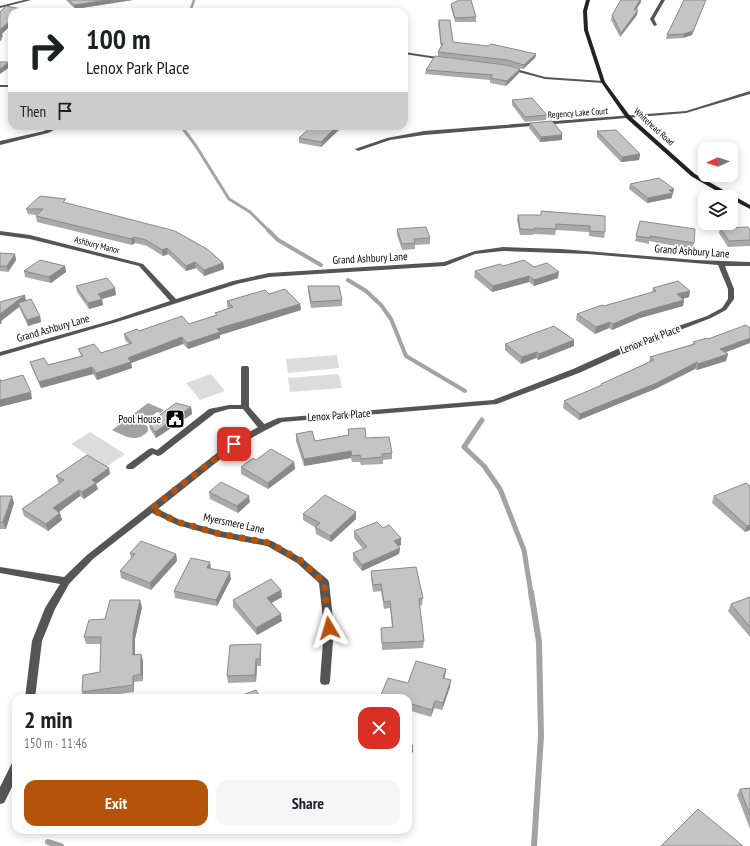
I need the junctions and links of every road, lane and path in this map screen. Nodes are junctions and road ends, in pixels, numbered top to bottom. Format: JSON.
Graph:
{"nodes":[{"id":1,"x":29,"y":0,"type":"edge"},
{"id":2,"x":588,"y":0,"type":"edge"},
{"id":3,"x":663,"y":0,"type":"edge"},
{"id":4,"x":0,"y":7,"type":"edge"},
{"id":5,"x":655,"y":25,"type":"dead end"},
{"id":6,"x":408,"y":54,"type":"edge"},
{"id":7,"x":447,"y":59,"type":"edge"},
{"id":8,"x":506,"y":67,"type":"edge"},
{"id":9,"x":603,"y":82,"type":"junction"},
{"id":10,"x":750,"y":92,"type":"edge"},
{"id":11,"x":628,"y":117,"type":"junction"},
{"id":12,"x":50,"y":130,"type":"edge"},
{"id":13,"x":0,"y":143,"type":"edge"},
{"id":14,"x":358,"y":150,"type":"dead end"},
{"id":15,"x":719,"y":190,"type":"edge"},
{"id":16,"x":738,"y":201,"type":"edge"},
{"id":17,"x":750,"y":207,"type":"edge"},
{"id":18,"x":0,"y":233,"type":"edge"},
{"id":19,"x":721,"y":264,"type":"junction"},
{"id":20,"x":750,"y":264,"type":"edge"},
{"id":21,"x":175,"y":302,"type":"junction"},
{"id":22,"x":0,"y":354,"type":"edge"},
{"id":23,"x":245,"y":368,"type":"dead end"},
{"id":24,"x":246,"y":407,"type":"junction"},
{"id":25,"x":263,"y":428,"type":"junction"},
{"id":26,"x":130,"y":467,"type":"dead end"},
{"id":27,"x":151,"y":509,"type":"junction"},
{"id":28,"x":0,"y":570,"type":"edge"},
{"id":29,"x":66,"y":581,"type":"junction"},
{"id":30,"x":325,"y":681,"type":"dead end"},
{"id":31,"x":30,"y":694,"type":"edge"},
{"id":32,"x":12,"y":775,"type":"edge"},
{"id":33,"x":0,"y":799,"type":"edge"}],
"edges":[{"from":1,"to":4,"type":"street"},
{"from":2,"to":9,"type":"street","name":"Whitehead Road"},
{"from":3,"to":5,"type":"street"},
{"from":6,"to":7,"type":"street"},
{"from":8,"to":9,"type":"street"},
{"from":9,"to":11,"type":"street","name":"Whitehead Road"},
{"from":10,"to":11,"type":"street","name":"Regency Lake Court"},
{"from":11,"to":14,"type":"street","name":"Regency Lake Court"},
{"from":11,"to":15,"type":"street","name":"Whitehead Road"},
{"from":12,"to":13,"type":"street"},
{"from":16,"to":17,"type":"street","name":"Whitehead Road"},
{"from":18,"to":21,"type":"street","name":"Ashbury Manor"},
{"from":19,"to":20,"type":"street","name":"Grand Ashbury Lane"},
{"from":19,"to":21,"type":"street","name":"Grand Ashbury Lane"},
{"from":19,"to":25,"type":"street","name":"Lenox Park Place"},
{"from":21,"to":22,"type":"street","name":"Grand Ashbury Lane"},
{"from":23,"to":24,"type":"street"},
{"from":24,"to":25,"type":"street"},
{"from":24,"to":26,"type":"street"},
{"from":25,"to":27,"type":"street","name":"Lenox Park Place"},
{"from":27,"to":29,"type":"street","name":"Lenox Park Place"},
{"from":27,"to":30,"type":"street","name":"Myersmere Lane"},
{"from":28,"to":29,"type":"street"},
{"from":29,"to":31,"type":"street","name":"Lenox Park Place"},
{"from":32,"to":33,"type":"street"}]}
